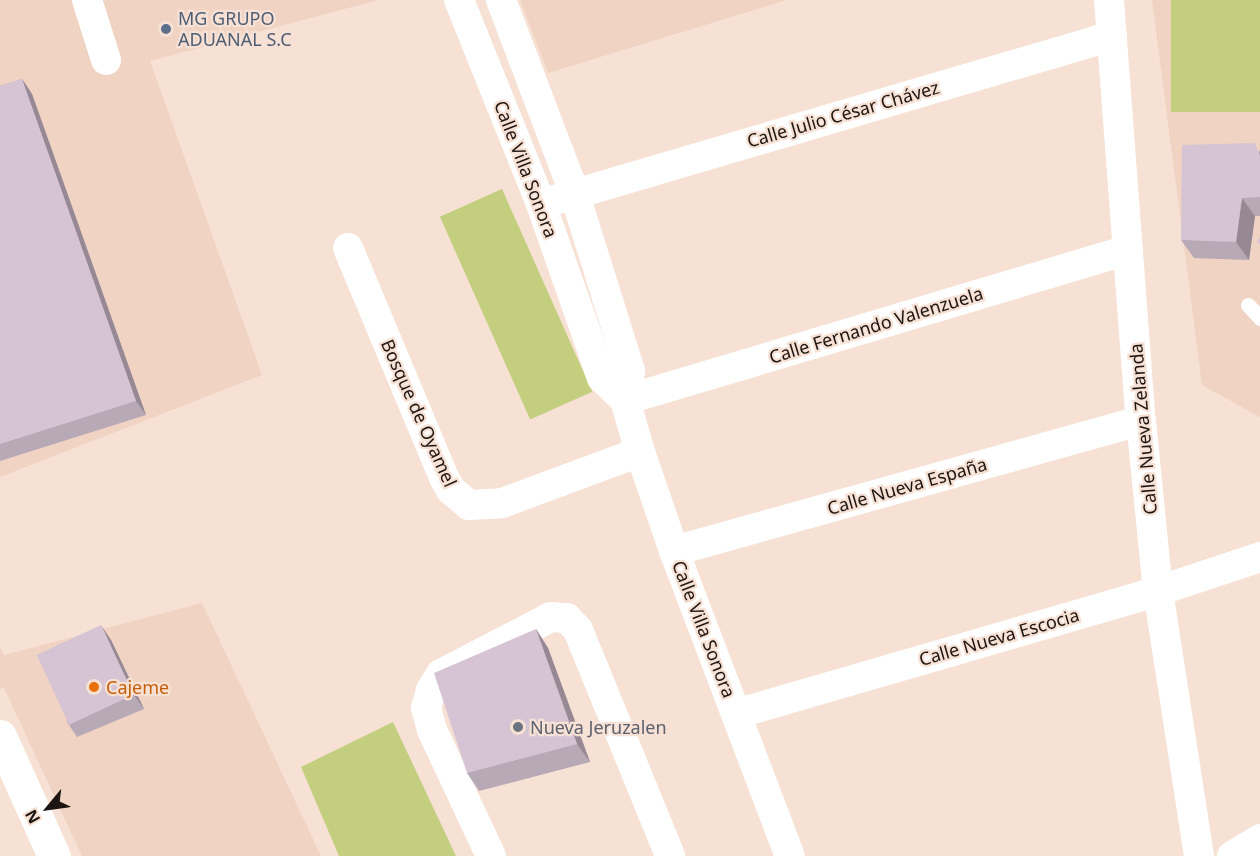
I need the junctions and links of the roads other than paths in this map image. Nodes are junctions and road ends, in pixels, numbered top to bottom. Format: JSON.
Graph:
{"nodes":[{"id":1,"x":87,"y":0,"type":"edge"},
{"id":2,"x":459,"y":0,"type":"edge"},
{"id":3,"x":501,"y":0,"type":"edge"},
{"id":4,"x":1109,"y":0,"type":"edge"},
{"id":5,"x":1112,"y":36,"type":"junction"},
{"id":6,"x":106,"y":60,"type":"dead end"},
{"id":7,"x":574,"y":192,"type":"junction"},
{"id":8,"x":541,"y":204,"type":"junction"},
{"id":9,"x":348,"y":248,"type":"dead end"},
{"id":10,"x":1128,"y":250,"type":"junction"},
{"id":11,"x":1248,"y":305,"type":"dead end"},
{"id":12,"x":1260,"y":318,"type":"edge"},
{"id":13,"x":625,"y":400,"type":"junction"},
{"id":14,"x":1141,"y":421,"type":"junction"},
{"id":15,"x":640,"y":452,"type":"junction"},
{"id":16,"x":674,"y":551,"type":"junction"},
{"id":17,"x":1260,"y":557,"type":"edge"},
{"id":18,"x":1158,"y":591,"type":"junction"},
{"id":19,"x":736,"y":714,"type":"junction"},
{"id":20,"x":0,"y":736,"type":"edge"},
{"id":21,"x":1260,"y":839,"type":"edge"},
{"id":22,"x":54,"y":856,"type":"edge"},
{"id":23,"x":491,"y":856,"type":"edge"},
{"id":24,"x":670,"y":856,"type":"edge"},
{"id":25,"x":790,"y":856,"type":"edge"},
{"id":26,"x":1199,"y":856,"type":"edge"},
{"id":27,"x":1232,"y":856,"type":"edge"}],
"edges":[{"from":1,"to":6,"type":"street"},
{"from":2,"to":8,"type":"street","name":"Calle Villa Sonora"},
{"from":3,"to":7,"type":"street","name":"Calle Villa Sonora"},
{"from":4,"to":5,"type":"street","name":"Calle Nueva Zelanda"},
{"from":5,"to":7,"type":"street","name":"Calle Julio César Chávez"},
{"from":5,"to":10,"type":"street","name":"Calle Nueva Zelanda"},
{"from":7,"to":8,"type":"street","name":"Calle Julio César Chávez"},
{"from":7,"to":13,"type":"street","name":"Calle Villa Sonora"},
{"from":8,"to":13,"type":"street","name":"Calle Villa Sonora"},
{"from":9,"to":15,"type":"street","name":"Bosque de Oyamel"},
{"from":10,"to":13,"type":"street","name":"Calle Fernando Valenzuela"},
{"from":10,"to":14,"type":"street","name":"Calle Nueva Zelanda"},
{"from":11,"to":12,"type":"lane"},
{"from":13,"to":15,"type":"street","name":"Calle Villa Sonora"},
{"from":14,"to":16,"type":"street","name":"Calle Nueva España"},
{"from":14,"to":18,"type":"street","name":"Calle Nueva Zelanda"},
{"from":15,"to":16,"type":"street","name":"Calle Villa Sonora"},
{"from":16,"to":19,"type":"street","name":"Calle Villa Sonora"},
{"from":17,"to":18,"type":"street","name":"Calle Nueva Escocia"},
{"from":18,"to":19,"type":"street","name":"Calle Nueva Escocia"},
{"from":18,"to":26,"type":"street","name":"Calle Nueva Zelanda"},
{"from":19,"to":25,"type":"street","name":"Calle Villa Sonora"},
{"from":20,"to":22,"type":"street"},
{"from":21,"to":27,"type":"street"},
{"from":23,"to":24,"type":"street"}]}
